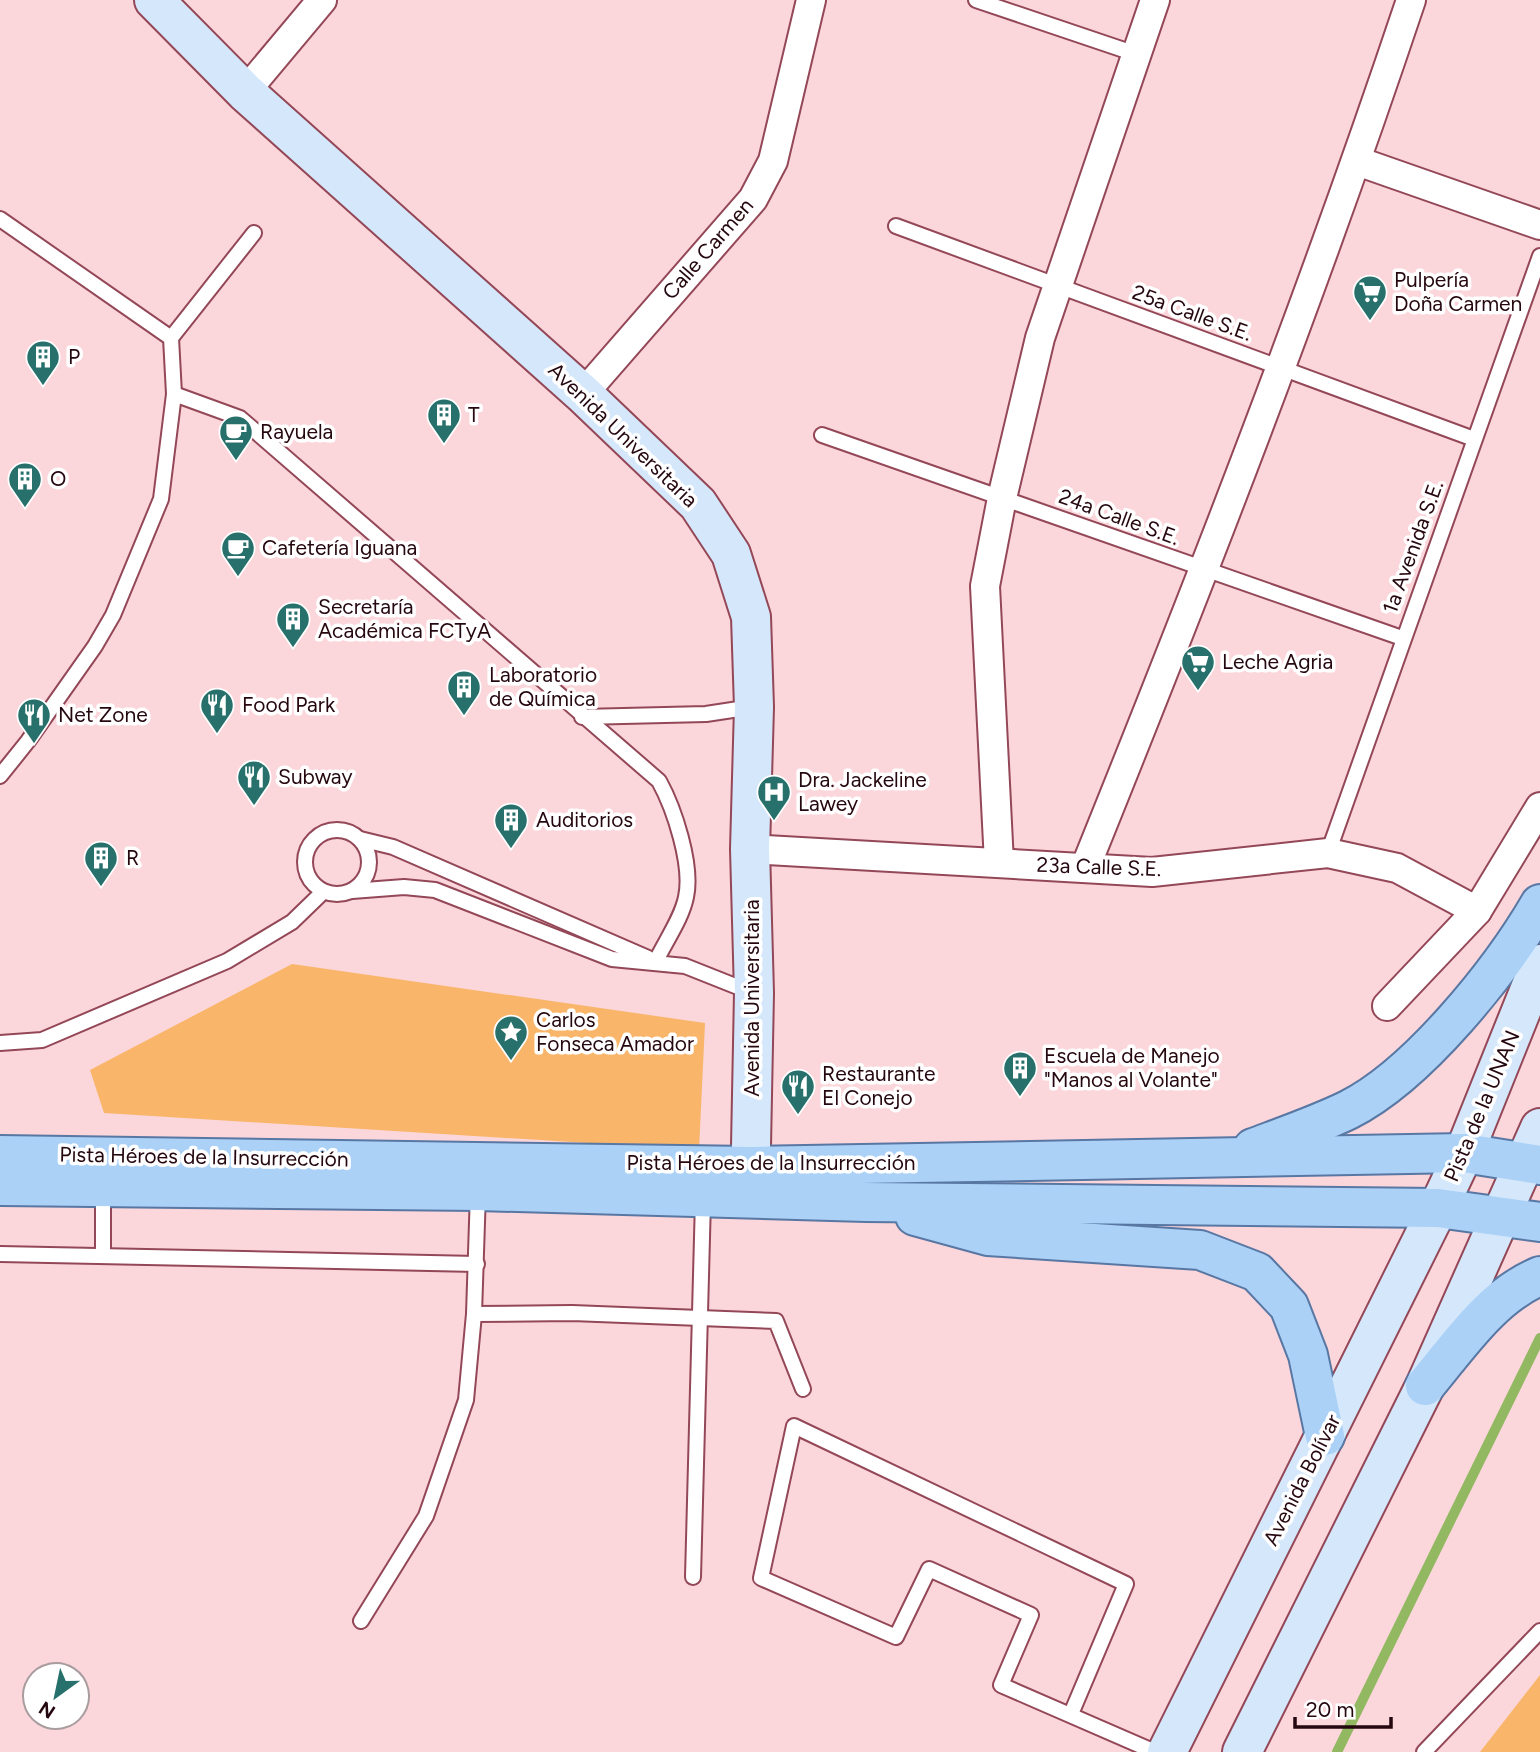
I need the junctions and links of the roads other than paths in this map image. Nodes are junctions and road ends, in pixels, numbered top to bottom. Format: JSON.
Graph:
{"nodes":[{"id":1,"x":155,"y":0,"type":"edge"},
{"id":2,"x":322,"y":0,"type":"edge"},
{"id":3,"x":811,"y":0,"type":"edge"},
{"id":4,"x":976,"y":0,"type":"edge"},
{"id":5,"x":1155,"y":0,"type":"edge"},
{"id":6,"x":1412,"y":0,"type":"edge"},
{"id":7,"x":1136,"y":54,"type":"junction"},
{"id":8,"x":245,"y":92,"type":"junction"},
{"id":9,"x":1357,"y":161,"type":"junction"},
{"id":10,"x":0,"y":219,"type":"edge"},
{"id":11,"x":1540,"y":225,"type":"edge"},
{"id":12,"x":896,"y":226,"type":"dead end"},
{"id":13,"x":254,"y":233,"type":"dead end"},
{"id":14,"x":1540,"y":256,"type":"edge"},
{"id":15,"x":1057,"y":285,"type":"junction"},
{"id":16,"x":171,"y":338,"type":"junction"},
{"id":17,"x":1281,"y":369,"type":"junction"},
{"id":18,"x":174,"y":394,"type":"junction"},
{"id":19,"x":583,"y":394,"type":"junction"},
{"id":20,"x":822,"y":435,"type":"dead end"},
{"id":21,"x":1474,"y":439,"type":"junction"},
{"id":22,"x":1002,"y":498,"type":"junction"},
{"id":23,"x":1205,"y":570,"type":"junction"},
{"id":24,"x":1402,"y":638,"type":"junction"},
{"id":25,"x":754,"y":707,"type":"junction"},
{"id":26,"x":582,"y":718,"type":"junction"},
{"id":27,"x":0,"y":776,"type":"edge"},
{"id":28,"x":1540,"y":807,"type":"edge"},
{"id":29,"x":360,"y":839,"type":"junction"},
{"id":30,"x":750,"y":849,"type":"junction"},
{"id":31,"x":1328,"y":853,"type":"junction"},
{"id":32,"x":999,"y":863,"type":"junction"},
{"id":33,"x":1086,"y":868,"type":"junction"},
{"id":34,"x":352,"y":891,"type":"junction"},
{"id":35,"x":323,"y":892,"type":"junction"},
{"id":36,"x":1540,"y":904,"type":"edge"},
{"id":37,"x":1477,"y":911,"type":"junction"},
{"id":38,"x":656,"y":961,"type":"junction"},
{"id":39,"x":1540,"y":964,"type":"edge"},
{"id":40,"x":754,"y":993,"type":"junction"},
{"id":41,"x":1387,"y":1006,"type":"dead end"},
{"id":42,"x":0,"y":1043,"type":"edge"},
{"id":43,"x":1540,"y":1128,"type":"edge"},
{"id":44,"x":1464,"y":1153,"type":"junction"},
{"id":45,"x":0,"y":1155,"type":"edge"},
{"id":46,"x":1224,"y":1158,"type":"junction"},
{"id":47,"x":1532,"y":1164,"type":"edge"},
{"id":48,"x":750,"y":1181,"type":"junction"},
{"id":49,"x":0,"y":1186,"type":"edge"},
{"id":50,"x":103,"y":1187,"type":"junction"},
{"id":51,"x":478,"y":1191,"type":"junction"},
{"id":52,"x":703,"y":1198,"type":"junction"},
{"id":53,"x":866,"y":1202,"type":"junction"},
{"id":54,"x":1438,"y":1208,"type":"junction"},
{"id":55,"x":1503,"y":1216,"type":"junction"},
{"id":56,"x":1540,"y":1222,"type":"edge"},
{"id":57,"x":0,"y":1254,"type":"edge"},
{"id":58,"x":103,"y":1256,"type":"junction"},
{"id":59,"x":477,"y":1264,"type":"junction"},
{"id":60,"x":1540,"y":1276,"type":"edge"},
{"id":61,"x":474,"y":1314,"type":"junction"},
{"id":62,"x":700,"y":1319,"type":"junction"},
{"id":63,"x":1424,"y":1386,"type":"junction"},
{"id":64,"x":803,"y":1389,"type":"dead end"},
{"id":65,"x":1325,"y":1436,"type":"junction"},
{"id":66,"x":693,"y":1577,"type":"dead end"},
{"id":67,"x":361,"y":1620,"type":"dead end"},
{"id":68,"x":1540,"y":1631,"type":"edge"},
{"id":69,"x":1071,"y":1714,"type":"junction"},
{"id":70,"x":1155,"y":1752,"type":"edge"},
{"id":71,"x":1167,"y":1752,"type":"edge"},
{"id":72,"x":1242,"y":1752,"type":"edge"},
{"id":73,"x":1424,"y":1752,"type":"edge"}],
"edges":[{"from":1,"to":8,"type":"main road","name":"Avenida Universitaria"},
{"from":2,"to":8,"type":"street"},
{"from":3,"to":19,"type":"street","name":"Calle Carmen"},
{"from":4,"to":7,"type":"lane"},
{"from":5,"to":7,"type":"street"},
{"from":6,"to":9,"type":"street"},
{"from":7,"to":15,"type":"street"},
{"from":8,"to":19,"type":"main road","name":"Avenida Universitaria"},
{"from":9,"to":11,"type":"street"},
{"from":9,"to":17,"type":"street"},
{"from":10,"to":16,"type":"lane"},
{"from":12,"to":15,"type":"lane","name":"25a Calle S.E."},
{"from":13,"to":16,"type":"lane"},
{"from":14,"to":21,"type":"lane","name":"1a Avenida S.E."},
{"from":15,"to":17,"type":"lane","name":"25a Calle S.E."},
{"from":15,"to":22,"type":"street"},
{"from":16,"to":18,"type":"lane"},
{"from":17,"to":21,"type":"lane","name":"25a Calle S.E."},
{"from":17,"to":23,"type":"street"},
{"from":18,"to":26,"type":"lane"},
{"from":18,"to":27,"type":"lane"},
{"from":19,"to":25,"type":"main road","name":"Avenida Universitaria"},
{"from":20,"to":22,"type":"lane","name":"24a Calle S.E."},
{"from":21,"to":24,"type":"lane","name":"1a Avenida S.E."},
{"from":22,"to":23,"type":"lane","name":"24a Calle S.E."},
{"from":22,"to":32,"type":"street"},
{"from":23,"to":24,"type":"lane","name":"24a Calle S.E."},
{"from":23,"to":33,"type":"street"},
{"from":24,"to":31,"type":"lane","name":"1a Avenida S.E."},
{"from":25,"to":26,"type":"lane"},
{"from":25,"to":30,"type":"main road","name":"Avenida Universitaria"},
{"from":26,"to":38,"type":"lane"},
{"from":28,"to":37,"type":"street"},
{"from":29,"to":34,"type":"lane"},
{"from":29,"to":35,"type":"lane"},
{"from":29,"to":38,"type":"lane"},
{"from":30,"to":32,"type":"street","name":"23a Calle S.E."},
{"from":30,"to":40,"type":"main road","name":"Avenida Universitaria"},
{"from":31,"to":33,"type":"street","name":"23a Calle S.E."},
{"from":31,"to":37,"type":"street","name":"23a Calle S.E."},
{"from":32,"to":33,"type":"street","name":"23a Calle S.E."},
{"from":34,"to":35,"type":"lane"},
{"from":34,"to":38,"type":"lane"},
{"from":35,"to":42,"type":"lane"},
{"from":36,"to":46,"type":"main road"},
{"from":37,"to":41,"type":"street"},
{"from":38,"to":40,"type":"lane"},
{"from":39,"to":44,"type":"main road","name":"Pista de la UNAN"},
{"from":40,"to":48,"type":"main road","name":"Avenida Universitaria"},
{"from":43,"to":47,"type":"main road"},
{"from":44,"to":46,"type":"main road","name":"Pista Héroes de la Insurrección"},
{"from":44,"to":47,"type":"main road","name":"Pista Héroes de la Insurrección"},
{"from":44,"to":54,"type":"main road","name":"Pista de la UNAN"},
{"from":45,"to":48,"type":"main road","name":"Pista Héroes de la Insurrección"},
{"from":46,"to":48,"type":"main road","name":"Pista Héroes de la Insurrección"},
{"from":47,"to":55,"type":"main road"},
{"from":48,"to":52,"type":"main road","name":"Pista Héroes de la Insurrección"},
{"from":48,"to":53,"type":"main road","name":"Pista Héroes de la Insurrección"},
{"from":49,"to":50,"type":"main road","name":"Pista Héroes de la Insurrección"},
{"from":50,"to":51,"type":"main road","name":"Pista Héroes de la Insurrección"},
{"from":50,"to":58,"type":"lane"},
{"from":51,"to":52,"type":"main road","name":"Pista Héroes de la Insurrección"},
{"from":51,"to":59,"type":"lane"},
{"from":52,"to":62,"type":"lane"},
{"from":53,"to":54,"type":"main road","name":"Pista Héroes de la Insurrección"},
{"from":53,"to":65,"type":"main road"},
{"from":54,"to":55,"type":"main road","name":"Pista Héroes de la Insurrección"},
{"from":54,"to":65,"type":"main road","name":"Avenida Bolívar"},
{"from":55,"to":56,"type":"main road","name":"Pista Héroes de la Insurrección"},
{"from":55,"to":63,"type":"main road"},
{"from":57,"to":58,"type":"lane"},
{"from":58,"to":59,"type":"lane"},
{"from":59,"to":61,"type":"lane"},
{"from":60,"to":63,"type":"main road"},
{"from":61,"to":62,"type":"lane"},
{"from":61,"to":67,"type":"lane"},
{"from":62,"to":64,"type":"lane"},
{"from":62,"to":66,"type":"lane"},
{"from":63,"to":72,"type":"main road"},
{"from":65,"to":71,"type":"main road","name":"Avenida Bolívar"},
{"from":68,"to":73,"type":"lane"},
{"from":69,"to":69,"type":"lane"},
{"from":69,"to":70,"type":"lane"}]}
